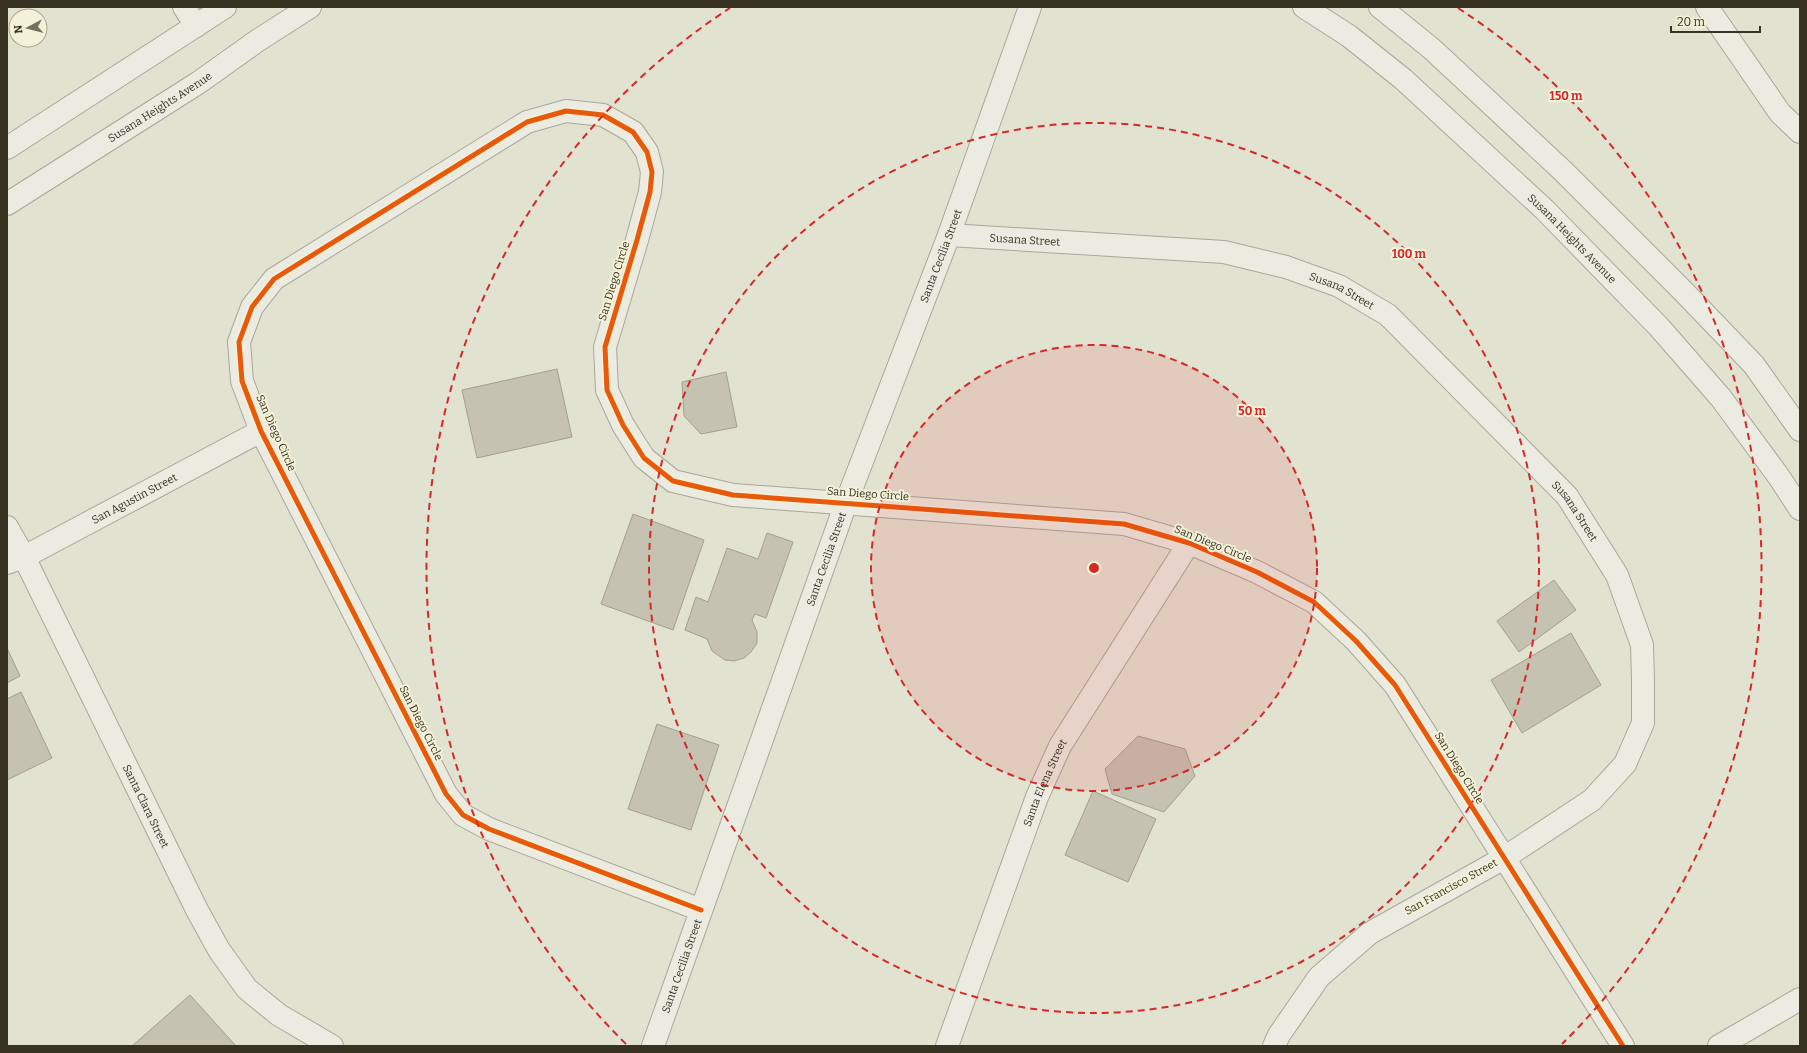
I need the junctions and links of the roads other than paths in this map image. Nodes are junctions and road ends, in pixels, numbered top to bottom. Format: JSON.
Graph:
{"nodes":[{"id":1,"x":184,"y":7,"type":"edge"},
{"id":2,"x":225,"y":7,"type":"edge"},
{"id":3,"x":310,"y":7,"type":"edge"},
{"id":4,"x":1030,"y":7,"type":"edge"},
{"id":5,"x":1304,"y":7,"type":"edge"},
{"id":6,"x":1380,"y":7,"type":"edge"},
{"id":7,"x":1707,"y":7,"type":"edge"},
{"id":8,"x":196,"y":26,"type":"junction"},
{"id":9,"x":1800,"y":132,"type":"edge"},
{"id":10,"x":7,"y":148,"type":"edge"},
{"id":11,"x":7,"y":204,"type":"edge"},
{"id":12,"x":949,"y":235,"type":"junction"},
{"id":13,"x":1800,"y":430,"type":"edge"},
{"id":14,"x":261,"y":431,"type":"junction"},
{"id":15,"x":846,"y":503,"type":"junction"},
{"id":16,"x":1800,"y":509,"type":"edge"},
{"id":17,"x":7,"y":527,"type":"edge"},
{"id":18,"x":1189,"y":543,"type":"junction"},
{"id":19,"x":16,"y":560,"type":"edge"},
{"id":20,"x":1617,"y":575,"type":"joint"},
{"id":21,"x":1504,"y":858,"type":"junction"},
{"id":22,"x":701,"y":910,"type":"junction"},
{"id":23,"x":1800,"y":999,"type":"edge"},
{"id":24,"x":332,"y":1046,"type":"edge"},
{"id":25,"x":653,"y":1046,"type":"edge"},
{"id":26,"x":947,"y":1046,"type":"edge"},
{"id":27,"x":1274,"y":1046,"type":"edge"},
{"id":28,"x":1623,"y":1046,"type":"edge"},
{"id":29,"x":1720,"y":1046,"type":"edge"}],
"edges":[{"from":1,"to":8,"type":"street"},
{"from":2,"to":8,"type":"street"},
{"from":3,"to":11,"type":"street","name":"Susana Heights Avenue"},
{"from":4,"to":12,"type":"street","name":"Santa Cecilia Street"},
{"from":5,"to":16,"type":"street","name":"Susana Heights Avenue"},
{"from":6,"to":13,"type":"street"},
{"from":7,"to":9,"type":"street"},
{"from":8,"to":10,"type":"street"},
{"from":12,"to":15,"type":"street","name":"Santa Cecilia Street"},
{"from":12,"to":20,"type":"street","name":"Susana Street"},
{"from":14,"to":15,"type":"street","name":"San Diego Circle"},
{"from":14,"to":19,"type":"street","name":"San Agustin Street"},
{"from":14,"to":22,"type":"street","name":"San Diego Circle"},
{"from":15,"to":18,"type":"street","name":"San Diego Circle"},
{"from":15,"to":22,"type":"street","name":"Santa Cecilia Street"},
{"from":17,"to":19,"type":"street","name":"Santa Clara Street"},
{"from":18,"to":21,"type":"street","name":"San Diego Circle"},
{"from":18,"to":26,"type":"street","name":"Santa Elena Street"},
{"from":19,"to":24,"type":"street","name":"Santa Clara Street"},
{"from":20,"to":21,"type":"street","name":"San Francisco Street"},
{"from":21,"to":27,"type":"street","name":"San Francisco Street"},
{"from":21,"to":28,"type":"street","name":"San Diego Circle"},
{"from":22,"to":25,"type":"street","name":"Santa Cecilia Street"},
{"from":23,"to":29,"type":"street"}]}
